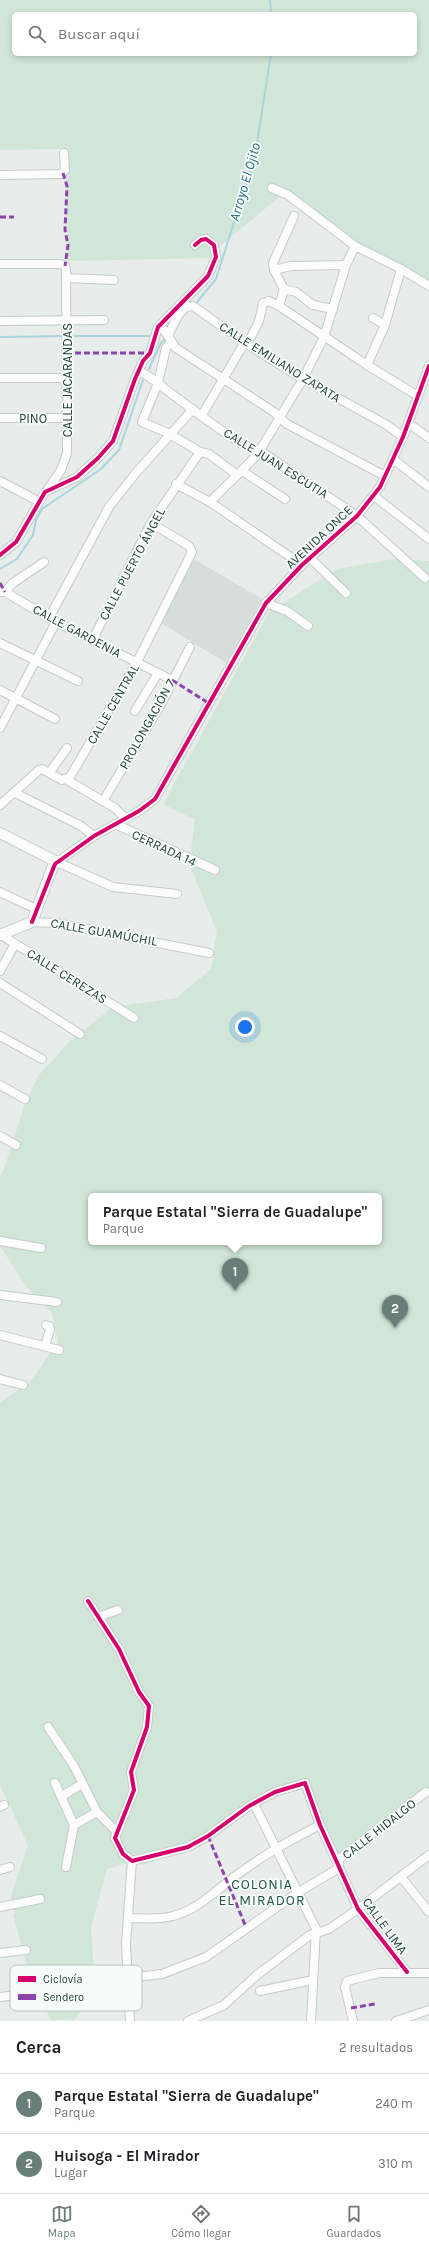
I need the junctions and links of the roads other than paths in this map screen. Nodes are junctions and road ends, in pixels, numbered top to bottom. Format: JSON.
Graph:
{"nodes":[{"id":1,"x":64,"y":153,"type":"dead end"},
{"id":2,"x":0,"y":175,"type":"edge"},
{"id":3,"x":272,"y":188,"type":"dead end"},
{"id":4,"x":294,"y":216,"type":"dead end"},
{"id":5,"x":195,"y":245,"type":"dead end"},
{"id":6,"x":355,"y":246,"type":"junction"},
{"id":7,"x":0,"y":264,"type":"edge"},
{"id":8,"x":346,"y":265,"type":"junction"},
{"id":9,"x":401,"y":269,"type":"junction"},
{"id":10,"x":274,"y":270,"type":"junction"},
{"id":11,"x":67,"y":278,"type":"junction"},
{"id":12,"x":114,"y":280,"type":"dead end"},
{"id":13,"x":429,"y":286,"type":"edge"},
{"id":14,"x":284,"y":290,"type":"junction"},
{"id":15,"x":279,"y":306,"type":"junction"},
{"id":16,"x":333,"y":309,"type":"junction"},
{"id":17,"x":373,"y":318,"type":"dead end"},
{"id":18,"x":104,"y":320,"type":"dead end"},
{"id":19,"x":0,"y":321,"type":"edge"},
{"id":20,"x":66,"y":321,"type":"junction"},
{"id":21,"x":386,"y":325,"type":"junction"},
{"id":22,"x":158,"y":327,"type":"junction"},
{"id":23,"x":324,"y":337,"type":"junction"},
{"id":24,"x":169,"y":339,"type":"junction"},
{"id":25,"x":245,"y":343,"type":"junction"},
{"id":26,"x":367,"y":365,"type":"junction"},
{"id":27,"x":429,"y":366,"type":"edge"},
{"id":28,"x":139,"y":371,"type":"junction"},
{"id":29,"x":0,"y":378,"type":"edge"},
{"id":30,"x":66,"y":378,"type":"junction"},
{"id":31,"x":223,"y":379,"type":"junction"},
{"id":32,"x":303,"y":379,"type":"junction"},
{"id":33,"x":158,"y":383,"type":"junction"},
{"id":34,"x":426,"y":385,"type":"edge"},
{"id":35,"x":418,"y":396,"type":"junction"},
{"id":36,"x":193,"y":408,"type":"junction"},
{"id":37,"x":202,"y":415,"type":"junction"},
{"id":38,"x":280,"y":417,"type":"junction"},
{"id":39,"x":0,"y":418,"type":"edge"},
{"id":40,"x":67,"y":418,"type":"junction"},
{"id":41,"x":408,"y":423,"type":"junction"},
{"id":42,"x":170,"y":434,"type":"junction"},
{"id":43,"x":403,"y":437,"type":"junction"},
{"id":44,"x":429,"y":438,"type":"edge"},
{"id":45,"x":200,"y":452,"type":"junction"},
{"id":46,"x":260,"y":452,"type":"junction"},
{"id":47,"x":393,"y":459,"type":"junction"},
{"id":48,"x":240,"y":473,"type":"junction"},
{"id":49,"x":386,"y":476,"type":"junction"},
{"id":50,"x":0,"y":481,"type":"edge"},
{"id":51,"x":176,"y":484,"type":"junction"},
{"id":52,"x":429,"y":486,"type":"edge"},
{"id":53,"x":48,"y":489,"type":"junction"},
{"id":54,"x":374,"y":496,"type":"junction"},
{"id":55,"x":285,"y":499,"type":"dead end"},
{"id":56,"x":38,"y":502,"type":"junction"},
{"id":57,"x":210,"y":502,"type":"junction"},
{"id":58,"x":357,"y":516,"type":"junction"},
{"id":59,"x":151,"y":523,"type":"junction"},
{"id":60,"x":429,"y":538,"type":"edge"},
{"id":61,"x":0,"y":555,"type":"edge"},
{"id":62,"x":310,"y":558,"type":"junction"},
{"id":63,"x":44,"y":562,"type":"dead end"},
{"id":64,"x":302,"y":565,"type":"junction"},
{"id":65,"x":425,"y":578,"type":"dead end"},
{"id":66,"x":2,"y":592,"type":"edge"},
{"id":67,"x":346,"y":593,"type":"dead end"},
{"id":68,"x":266,"y":602,"type":"junction"},
{"id":69,"x":53,"y":620,"type":"junction"},
{"id":70,"x":308,"y":626,"type":"dead end"},
{"id":71,"x":93,"y":639,"type":"junction"},
{"id":72,"x":0,"y":643,"type":"edge"},
{"id":73,"x":190,"y":647,"type":"dead end"},
{"id":74,"x":34,"y":660,"type":"junction"},
{"id":75,"x":137,"y":662,"type":"junction"},
{"id":76,"x":158,"y":673,"type":"junction"},
{"id":77,"x":172,"y":680,"type":"junction"},
{"id":78,"x":78,"y":681,"type":"dead end"},
{"id":79,"x":0,"y":690,"type":"edge"},
{"id":80,"x":15,"y":698,"type":"junction"},
{"id":81,"x":135,"y":711,"type":"dead end"},
{"id":82,"x":54,"y":719,"type":"dead end"},
{"id":83,"x":0,"y":728,"type":"edge"},
{"id":84,"x":67,"y":748,"type":"dead end"},
{"id":85,"x":50,"y":772,"type":"junction"},
{"id":86,"x":67,"y":780,"type":"junction"},
{"id":87,"x":15,"y":793,"type":"junction"},
{"id":88,"x":103,"y":801,"type":"junction"},
{"id":89,"x":0,"y":805,"type":"edge"},
{"id":90,"x":125,"y":818,"type":"junction"},
{"id":91,"x":115,"y":824,"type":"junction"},
{"id":92,"x":0,"y":833,"type":"edge"},
{"id":93,"x":94,"y":836,"type":"junction"},
{"id":94,"x":57,"y":862,"type":"junction"},
{"id":95,"x":215,"y":870,"type":"dead end"},
{"id":96,"x":0,"y":892,"type":"edge"},
{"id":97,"x":176,"y":894,"type":"dead end"},
{"id":98,"x":36,"y":909,"type":"junction"},
{"id":99,"x":32,"y":922,"type":"junction"},
{"id":100,"x":0,"y":935,"type":"edge"},
{"id":101,"x":16,"y":944,"type":"junction"},
{"id":102,"x":209,"y":953,"type":"dead end"},
{"id":103,"x":0,"y":971,"type":"edge"},
{"id":104,"x":0,"y":983,"type":"edge"},
{"id":105,"x":134,"y":1018,"type":"dead end"},
{"id":106,"x":80,"y":1034,"type":"dead end"},
{"id":107,"x":0,"y":1036,"type":"edge"},
{"id":108,"x":42,"y":1059,"type":"dead end"},
{"id":109,"x":0,"y":1085,"type":"edge"},
{"id":110,"x":25,"y":1099,"type":"dead end"},
{"id":111,"x":0,"y":1136,"type":"edge"},
{"id":112,"x":16,"y":1145,"type":"dead end"},
{"id":113,"x":0,"y":1241,"type":"edge"},
{"id":114,"x":41,"y":1248,"type":"dead end"},
{"id":115,"x":0,"y":1295,"type":"edge"},
{"id":116,"x":57,"y":1302,"type":"dead end"},
{"id":117,"x":46,"y":1325,"type":"dead end"},
{"id":118,"x":0,"y":1335,"type":"edge"},
{"id":119,"x":45,"y":1346,"type":"junction"},
{"id":120,"x":59,"y":1350,"type":"dead end"},
{"id":121,"x":0,"y":1379,"type":"edge"},
{"id":122,"x":23,"y":1385,"type":"dead end"},
{"id":123,"x":88,"y":1601,"type":"dead end"},
{"id":124,"x":118,"y":1610,"type":"dead end"},
{"id":125,"x":98,"y":1617,"type":"junction"},
{"id":126,"x":48,"y":1727,"type":"dead end"},
{"id":127,"x":55,"y":1783,"type":"dead end"},
{"id":128,"x":82,"y":1784,"type":"junction"},
{"id":129,"x":426,"y":1792,"type":"dead end"},
{"id":130,"x":62,"y":1796,"type":"junction"},
{"id":131,"x":254,"y":1804,"type":"junction"},
{"id":132,"x":97,"y":1812,"type":"junction"},
{"id":133,"x":74,"y":1825,"type":"junction"},
{"id":134,"x":320,"y":1825,"type":"junction"},
{"id":135,"x":116,"y":1831,"type":"junction"},
{"id":136,"x":276,"y":1847,"type":"junction"},
{"id":137,"x":429,"y":1855,"type":"edge"},
{"id":138,"x":132,"y":1861,"type":"junction"},
{"id":139,"x":10,"y":1867,"type":"dead end"},
{"id":140,"x":66,"y":1867,"type":"dead end"},
{"id":141,"x":339,"y":1868,"type":"junction"},
{"id":142,"x":0,"y":1870,"type":"edge"},
{"id":143,"x":401,"y":1877,"type":"junction"},
{"id":144,"x":297,"y":1893,"type":"junction"},
{"id":145,"x":40,"y":1899,"type":"dead end"},
{"id":146,"x":0,"y":1907,"type":"edge"},
{"id":147,"x":358,"y":1910,"type":"junction"},
{"id":148,"x":429,"y":1912,"type":"edge"},
{"id":149,"x":128,"y":1918,"type":"junction"},
{"id":150,"x":316,"y":1933,"type":"junction"},
{"id":151,"x":26,"y":1950,"type":"dead end"},
{"id":152,"x":0,"y":1954,"type":"edge"},
{"id":153,"x":127,"y":1965,"type":"edge"},
{"id":154,"x":407,"y":1972,"type":"junction"},
{"id":155,"x":429,"y":1973,"type":"edge"},
{"id":156,"x":142,"y":1976,"type":"edge"},
{"id":157,"x":313,"y":1980,"type":"junction"},
{"id":158,"x":260,"y":1991,"type":"dead end"},
{"id":159,"x":10,"y":1996,"type":"edge"},
{"id":160,"x":0,"y":1997,"type":"edge"},
{"id":161,"x":429,"y":2010,"type":"edge"},
{"id":162,"x":130,"y":2011,"type":"edge"},
{"id":163,"x":130,"y":2021,"type":"edge"},
{"id":164,"x":188,"y":2021,"type":"edge"},
{"id":165,"x":311,"y":2021,"type":"edge"},
{"id":166,"x":353,"y":2021,"type":"edge"},
{"id":167,"x":396,"y":2021,"type":"edge"}],
"edges":[{"from":1,"to":2,"type":"street"},
{"from":3,"to":6,"type":"street"},
{"from":4,"to":10,"type":"street"},
{"from":5,"to":22,"type":"street"},
{"from":6,"to":8,"type":"street"},
{"from":6,"to":9,"type":"street"},
{"from":7,"to":11,"type":"street","name":"CALLE JACARANDAS"},
{"from":8,"to":10,"type":"street"},
{"from":8,"to":16,"type":"street"},
{"from":9,"to":13,"type":"street"},
{"from":9,"to":21,"type":"street"},
{"from":10,"to":14,"type":"street"},
{"from":11,"to":12,"type":"street"},
{"from":11,"to":20,"type":"street","name":"CALLE JACARANDAS"},
{"from":14,"to":15,"type":"street"},
{"from":14,"to":16,"type":"street"},
{"from":15,"to":23,"type":"street"},
{"from":15,"to":25,"type":"street"},
{"from":16,"to":23,"type":"street"},
{"from":17,"to":21,"type":"street"},
{"from":18,"to":20,"type":"street"},
{"from":19,"to":20,"type":"street"},
{"from":20,"to":30,"type":"street","name":"CALLE JACARANDAS"},
{"from":21,"to":26,"type":"street"},
{"from":22,"to":24,"type":"street"},
{"from":22,"to":28,"type":"street"},
{"from":23,"to":26,"type":"street"},
{"from":23,"to":32,"type":"street"},
{"from":24,"to":25,"type":"street","name":"CALLE EMILIANO ZAPATA"},
{"from":24,"to":31,"type":"street"},
{"from":24,"to":33,"type":"street","name":"CALLE EMILIANO ZAPATA"},
{"from":25,"to":31,"type":"street"},
{"from":25,"to":32,"type":"street","name":"CALLE EMILIANO ZAPATA"},
{"from":26,"to":35,"type":"street"},
{"from":27,"to":34,"type":"street","name":"AVENIDA ONCE"},
{"from":28,"to":33,"type":"street","name":"CALLE JUAN ESCUTIA"},
{"from":28,"to":53,"type":"street"},
{"from":29,"to":30,"type":"street"},
{"from":30,"to":40,"type":"street","name":"CALLE JACARANDAS"},
{"from":31,"to":37,"type":"street"},
{"from":31,"to":38,"type":"street"},
{"from":32,"to":38,"type":"street"},
{"from":32,"to":43,"type":"street","name":"CALLE EMILIANO ZAPATA"},
{"from":33,"to":36,"type":"street","name":"CALLE JUAN ESCUTIA"},
{"from":33,"to":42,"type":"street","name":"CALLE EMILIANO ZAPATA"},
{"from":34,"to":35,"type":"street","name":"AVENIDA ONCE"},
{"from":35,"to":41,"type":"street","name":"AVENIDA ONCE"},
{"from":36,"to":37,"type":"street","name":"CALLE JUAN ESCUTIA"},
{"from":36,"to":42,"type":"street"},
{"from":37,"to":46,"type":"street","name":"CALLE JUAN ESCUTIA"},
{"from":38,"to":46,"type":"street"},
{"from":38,"to":49,"type":"street"},
{"from":39,"to":40,"type":"street","name":"PINO"},
{"from":40,"to":53,"type":"street","name":"CALLE JACARANDAS"},
{"from":41,"to":43,"type":"street","name":"AVENIDA ONCE"},
{"from":41,"to":44,"type":"street"},
{"from":42,"to":45,"type":"street"},
{"from":42,"to":69,"type":"street"},
{"from":43,"to":47,"type":"street","name":"AVENIDA ONCE"},
{"from":45,"to":48,"type":"street"},
{"from":45,"to":51,"type":"street","name":"CALLE PUERTO ÁNGEL"},
{"from":46,"to":48,"type":"street"},
{"from":46,"to":58,"type":"street","name":"CALLE JUAN ESCUTIA"},
{"from":47,"to":49,"type":"street","name":"AVENIDA ONCE"},
{"from":47,"to":52,"type":"street"},
{"from":48,"to":55,"type":"street"},
{"from":48,"to":57,"type":"street"},
{"from":49,"to":54,"type":"street","name":"AVENIDA ONCE"},
{"from":50,"to":56,"type":"street"},
{"from":51,"to":57,"type":"street"},
{"from":51,"to":59,"type":"street","name":"CALLE PUERTO ÁNGEL"},
{"from":53,"to":56,"type":"street","name":"CALLE JACARANDAS"},
{"from":54,"to":58,"type":"street","name":"AVENIDA ONCE"},
{"from":54,"to":60,"type":"street"},
{"from":56,"to":61,"type":"street","name":"CALLE JACARANDAS"},
{"from":57,"to":64,"type":"street"},
{"from":58,"to":62,"type":"street","name":"AVENIDA ONCE"},
{"from":58,"to":65,"type":"street","name":"CALLE JUAN ESCUTIA"},
{"from":59,"to":71,"type":"street","name":"CALLE PUERTO ÁNGEL"},
{"from":59,"to":75,"type":"street","name":"CALLE CENTRAL"},
{"from":62,"to":64,"type":"street","name":"AVENIDA ONCE"},
{"from":62,"to":67,"type":"street"},
{"from":63,"to":66,"type":"street"},
{"from":64,"to":68,"type":"street","name":"AVENIDA ONCE"},
{"from":66,"to":69,"type":"street","name":"CALLE GARDENIA"},
{"from":68,"to":70,"type":"street"},
{"from":68,"to":90,"type":"street","name":"AVENIDA ONCE"},
{"from":69,"to":71,"type":"street","name":"CALLE GARDENIA"},
{"from":69,"to":74,"type":"street"},
{"from":71,"to":75,"type":"street","name":"CALLE GARDENIA"},
{"from":72,"to":74,"type":"street"},
{"from":73,"to":77,"type":"street","name":"PROLONGACIÓN 7"},
{"from":74,"to":78,"type":"street"},
{"from":74,"to":80,"type":"street"},
{"from":75,"to":76,"type":"street","name":"CALLE GARDENIA"},
{"from":75,"to":86,"type":"street","name":"CALLE CENTRAL"},
{"from":76,"to":77,"type":"street","name":"CALLE GARDENIA"},
{"from":76,"to":81,"type":"street"},
{"from":77,"to":88,"type":"street","name":"PROLONGACIÓN 7"},
{"from":79,"to":80,"type":"street"},
{"from":80,"to":82,"type":"street"},
{"from":80,"to":83,"type":"street"},
{"from":84,"to":85,"type":"street"},
{"from":85,"to":86,"type":"street"},
{"from":85,"to":87,"type":"street"},
{"from":86,"to":88,"type":"street"},
{"from":87,"to":89,"type":"street"},
{"from":87,"to":93,"type":"street"},
{"from":88,"to":90,"type":"street"},
{"from":90,"to":91,"type":"street","name":"AVENIDA ONCE"},
{"from":91,"to":93,"type":"street","name":"AVENIDA ONCE"},
{"from":91,"to":95,"type":"street","name":"CERRADA 14"},
{"from":92,"to":94,"type":"street"},
{"from":93,"to":94,"type":"street","name":"AVENIDA ONCE"},
{"from":94,"to":97,"type":"street"},
{"from":94,"to":98,"type":"street"},
{"from":96,"to":98,"type":"street"},
{"from":98,"to":99,"type":"street"},
{"from":99,"to":100,"type":"street","name":"CALLE GUAMÚCHIL"},
{"from":99,"to":102,"type":"street","name":"CALLE GUAMÚCHIL"},
{"from":100,"to":101,"type":"street","name":"CALLE CEREZAS"},
{"from":101,"to":103,"type":"street"},
{"from":101,"to":105,"type":"street","name":"CALLE CEREZAS"},
{"from":104,"to":106,"type":"street"},
{"from":107,"to":108,"type":"street"},
{"from":109,"to":110,"type":"street"},
{"from":111,"to":112,"type":"street"},
{"from":113,"to":114,"type":"street"},
{"from":115,"to":116,"type":"street"},
{"from":117,"to":119,"type":"street"},
{"from":118,"to":119,"type":"street"},
{"from":119,"to":120,"type":"street"},
{"from":121,"to":122,"type":"street"},
{"from":123,"to":125,"type":"street"},
{"from":124,"to":125,"type":"street"},
{"from":125,"to":135,"type":"street"},
{"from":126,"to":128,"type":"street"},
{"from":127,"to":130,"type":"street"},
{"from":128,"to":130,"type":"street"},
{"from":128,"to":132,"type":"street"},
{"from":129,"to":141,"type":"street","name":"CALLE HIDALGO"},
{"from":130,"to":133,"type":"street"},
{"from":131,"to":134,"type":"street","name":"CALLE LIMA"},
{"from":131,"to":136,"type":"street"},
{"from":131,"to":138,"type":"street"},
{"from":132,"to":133,"type":"street"},
{"from":132,"to":135,"type":"street"},
{"from":133,"to":140,"type":"street"},
{"from":134,"to":136,"type":"street"},
{"from":134,"to":141,"type":"street","name":"CALLE LIMA"},
{"from":135,"to":138,"type":"street"},
{"from":136,"to":144,"type":"street"},
{"from":136,"to":149,"type":"street"},
{"from":137,"to":143,"type":"street"},
{"from":138,"to":149,"type":"street"},
{"from":139,"to":142,"type":"street"},
{"from":141,"to":144,"type":"street","name":"CALLE HIDALGO"},
{"from":141,"to":147,"type":"street","name":"CALLE LIMA"},
{"from":143,"to":147,"type":"street"},
{"from":143,"to":148,"type":"street"},
{"from":144,"to":150,"type":"street"},
{"from":144,"to":156,"type":"street","name":"CALLE HIDALGO"},
{"from":145,"to":146,"type":"street"},
{"from":147,"to":150,"type":"street"},
{"from":147,"to":154,"type":"street","name":"CALLE LIMA"},
{"from":149,"to":153,"type":"street"},
{"from":150,"to":157,"type":"street"},
{"from":150,"to":164,"type":"street"},
{"from":151,"to":152,"type":"street"},
{"from":154,"to":155,"type":"street"},
{"from":154,"to":166,"type":"street"},
{"from":157,"to":158,"type":"street"},
{"from":157,"to":165,"type":"street"},
{"from":159,"to":160,"type":"street"},
{"from":161,"to":167,"type":"street"},
{"from":162,"to":163,"type":"street"}]}
